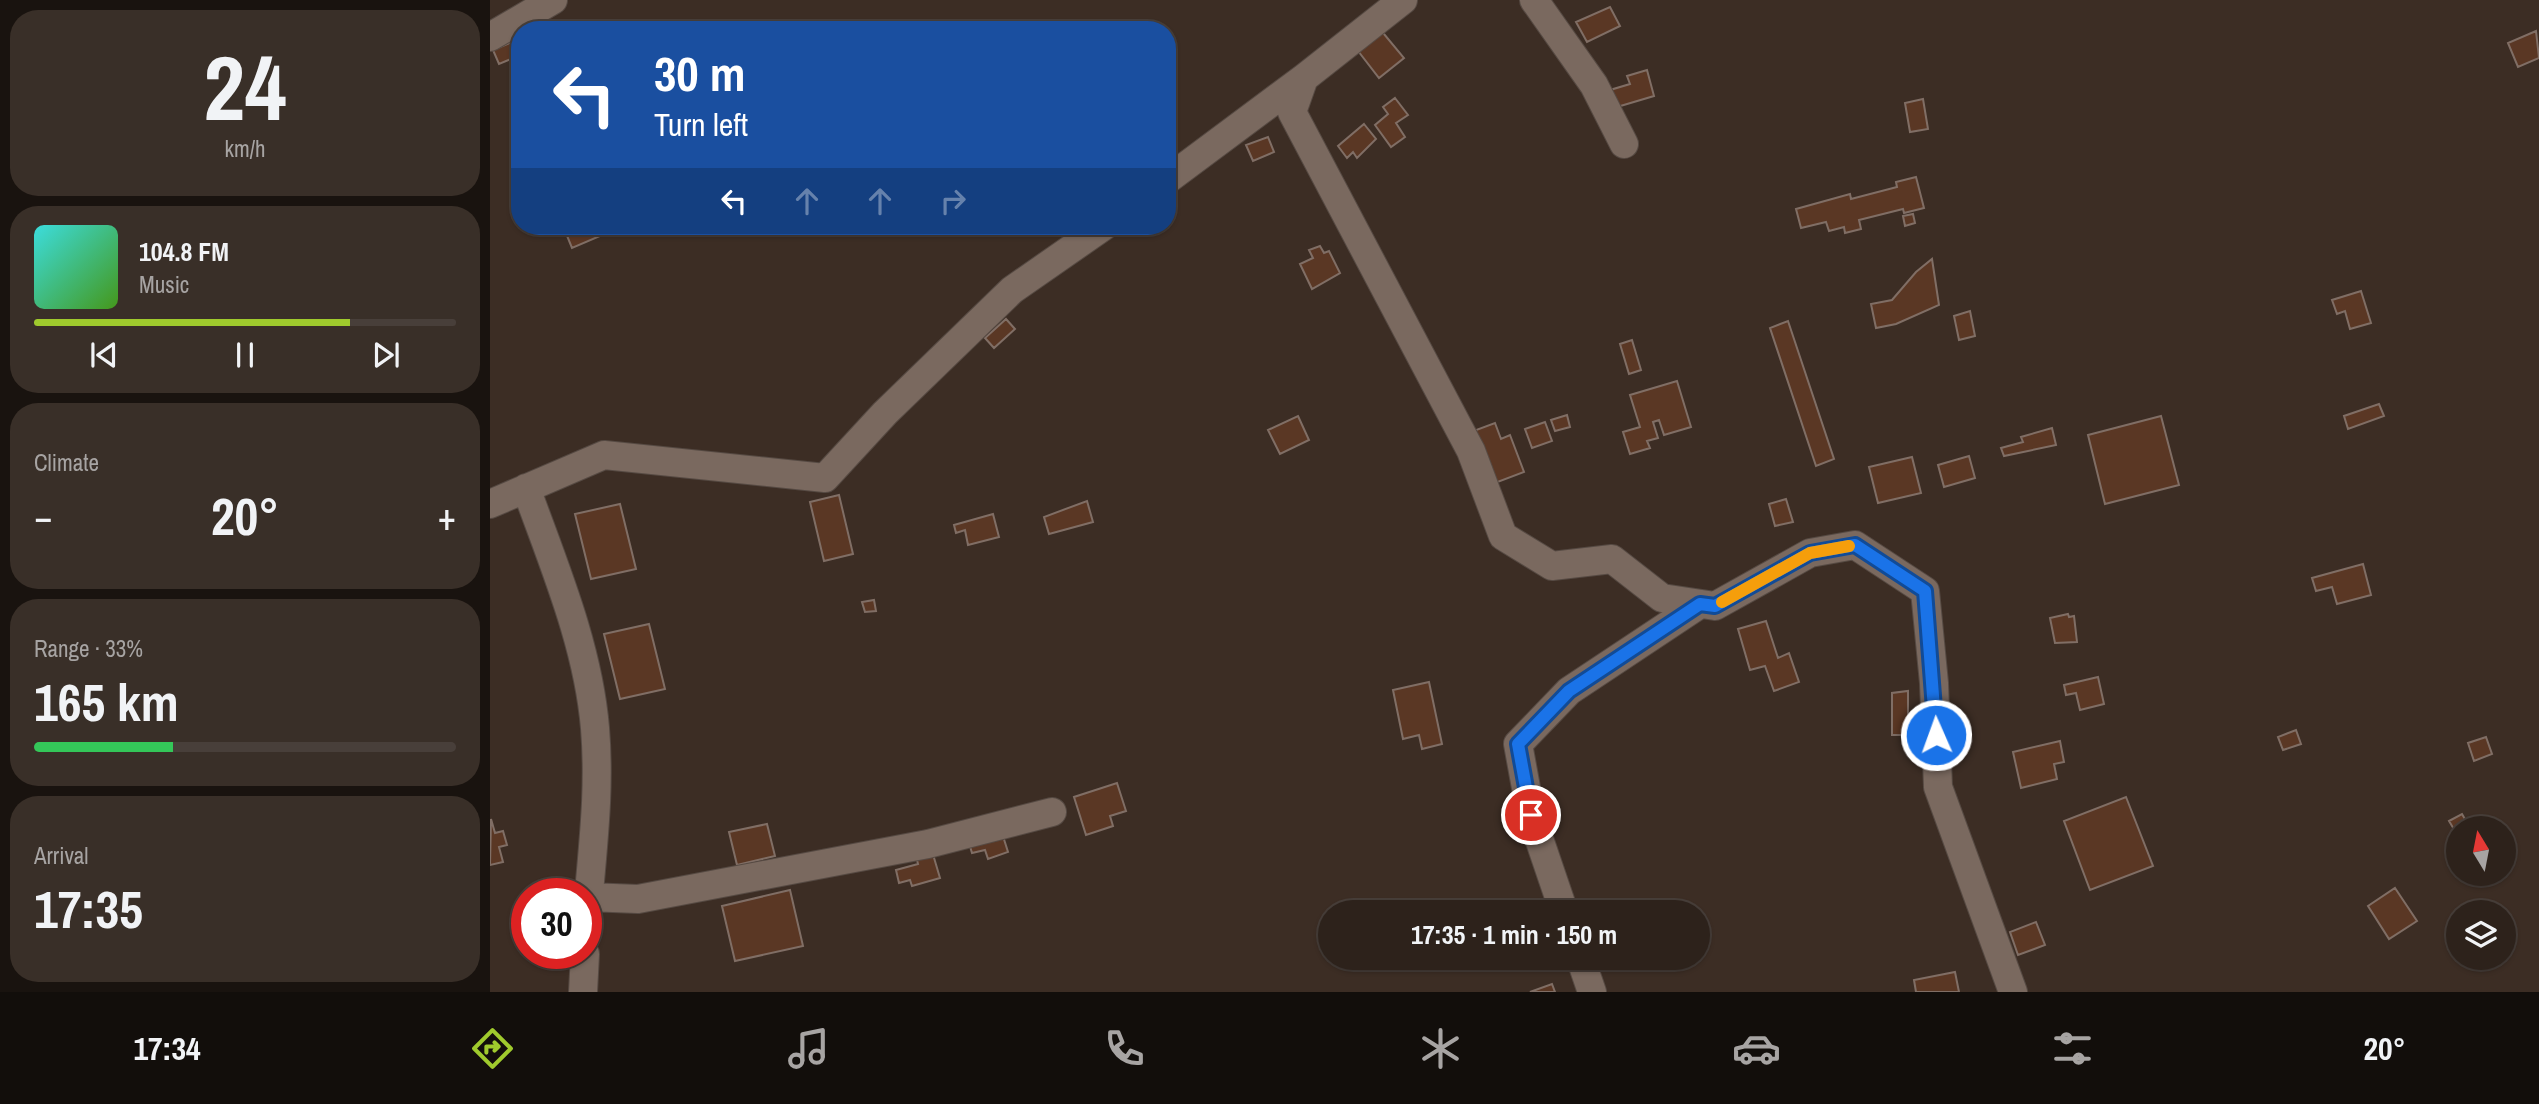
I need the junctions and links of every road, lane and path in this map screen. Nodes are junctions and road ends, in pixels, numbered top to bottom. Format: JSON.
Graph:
{"nodes":[{"id":1,"x":553,"y":0,"type":"edge"},
{"id":2,"x":1403,"y":0,"type":"edge"},
{"id":3,"x":1534,"y":0,"type":"edge"},
{"id":4,"x":517,"y":21,"type":"edge"},
{"id":5,"x":511,"y":25,"type":"edge"},
{"id":6,"x":490,"y":37,"type":"edge"},
{"id":7,"x":1304,"y":78,"type":"junction"},
{"id":8,"x":1624,"y":144,"type":"dead end"},
{"id":9,"x":1176,"y":173,"type":"edge"},
{"id":10,"x":1091,"y":235,"type":"edge"},
{"id":11,"x":526,"y":488,"type":"junction"},
{"id":12,"x":490,"y":504,"type":"edge"},
{"id":13,"x":1700,"y":604,"type":"junction"},
{"id":14,"x":1052,"y":812,"type":"dead end"},
{"id":15,"x":590,"y":878,"type":"edge"},
{"id":16,"x":602,"y":898,"type":"edge"},
{"id":17,"x":1560,"y":900,"type":"edge"},
{"id":18,"x":584,"y":969,"type":"edge"},
{"id":19,"x":1584,"y":970,"type":"edge"},
{"id":20,"x":583,"y":992,"type":"edge"},
{"id":21,"x":1592,"y":992,"type":"edge"},
{"id":22,"x":2013,"y":992,"type":"edge"}],
"edges":[{"from":1,"to":4,"type":"street"},
{"from":2,"to":7,"type":"street"},
{"from":3,"to":8,"type":"street"},
{"from":5,"to":6,"type":"street"},
{"from":7,"to":9,"type":"street"},
{"from":7,"to":13,"type":"street"},
{"from":10,"to":11,"type":"street"},
{"from":11,"to":12,"type":"street"},
{"from":11,"to":15,"type":"street"},
{"from":13,"to":17,"type":"street"},
{"from":13,"to":22,"type":"street"},
{"from":14,"to":16,"type":"street"},
{"from":18,"to":20,"type":"street"},
{"from":19,"to":21,"type":"street"}]}
